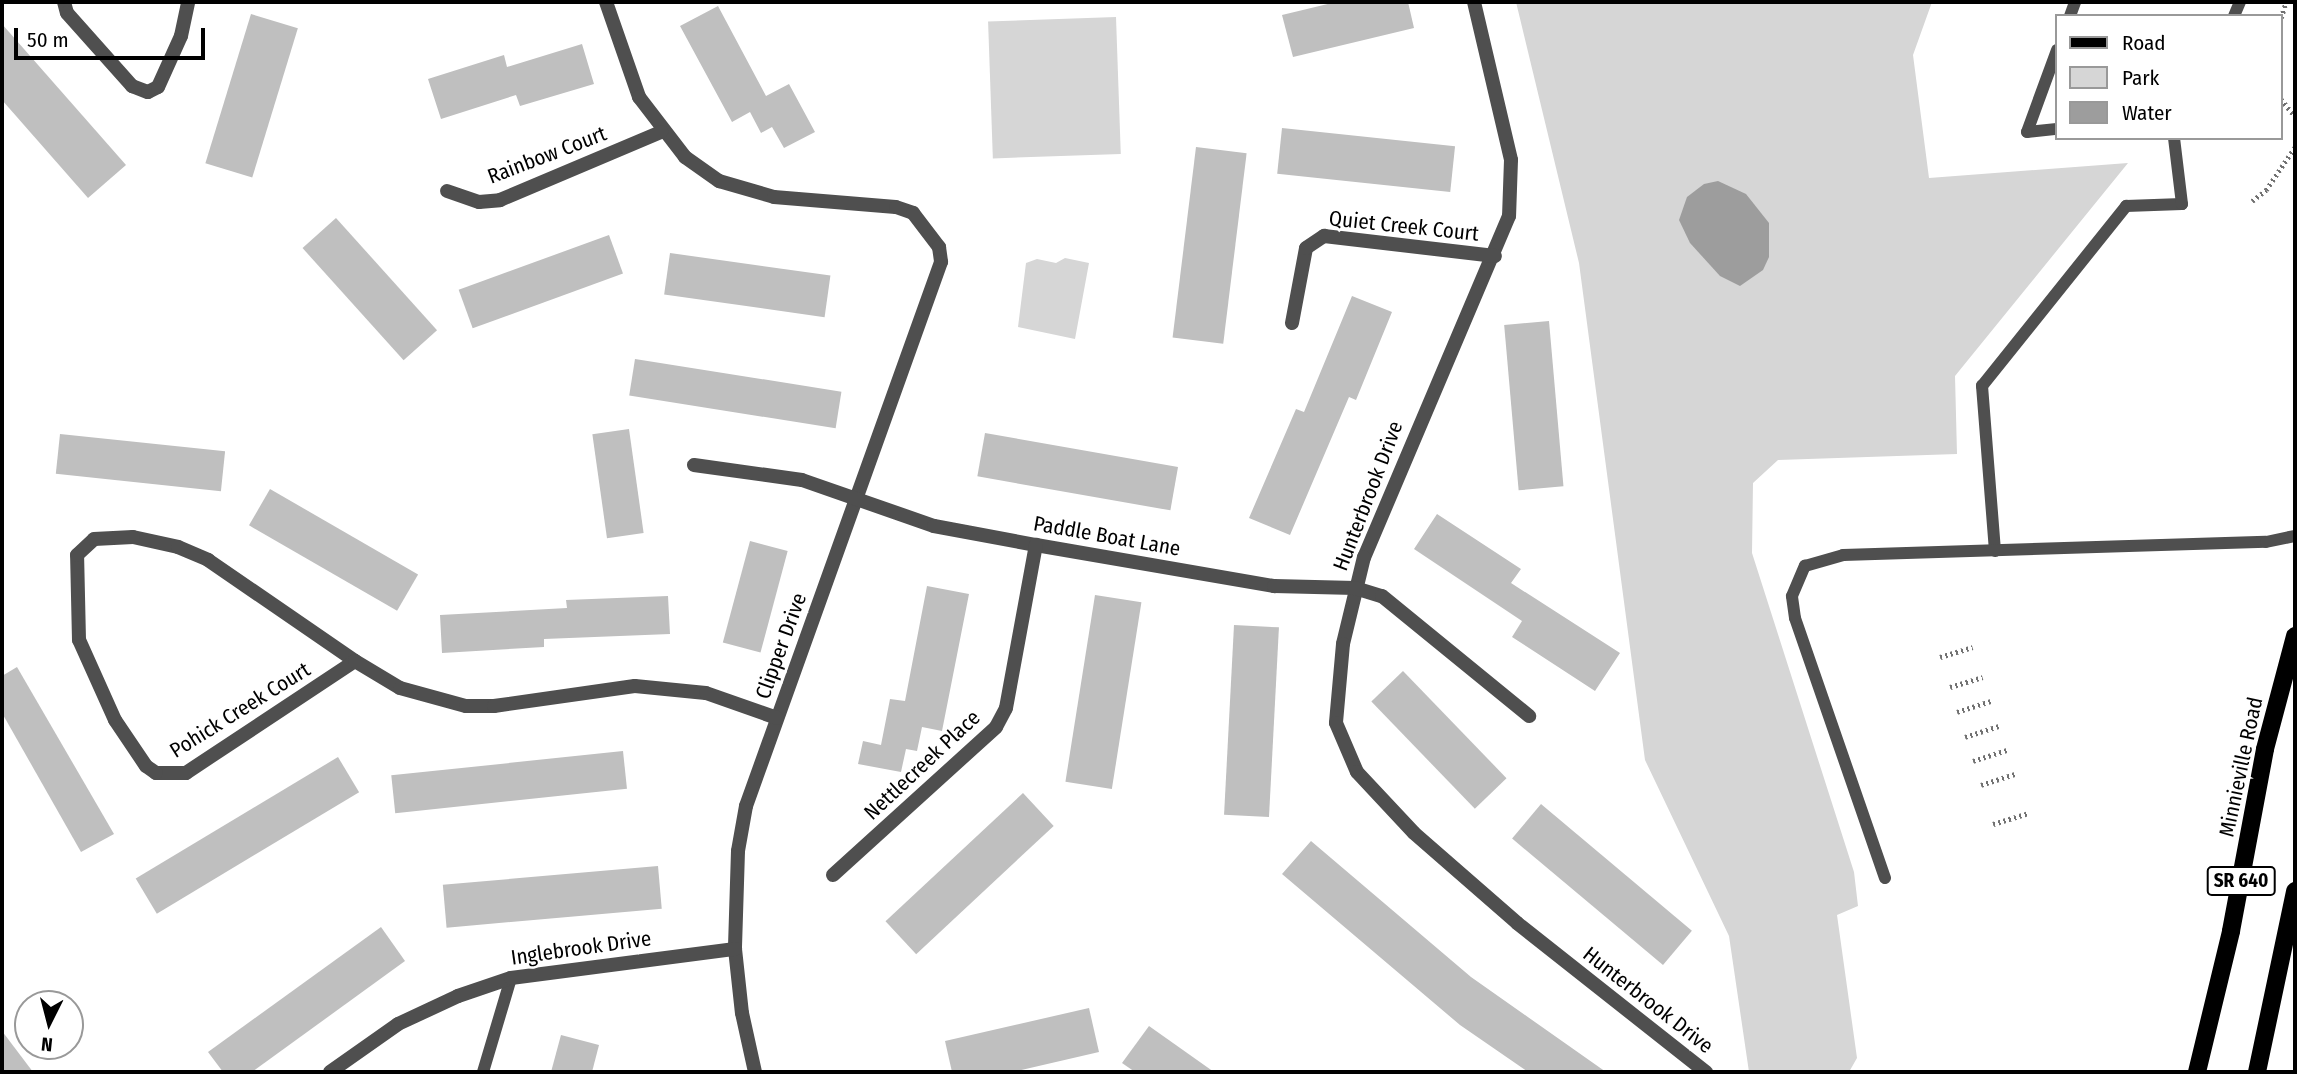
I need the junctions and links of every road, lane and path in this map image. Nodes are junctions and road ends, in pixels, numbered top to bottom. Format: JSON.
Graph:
{"nodes":[{"id":1,"x":64,"y":2,"type":"edge"},
{"id":2,"x":188,"y":2,"type":"edge"},
{"id":3,"x":606,"y":2,"type":"edge"},
{"id":4,"x":1474,"y":2,"type":"edge"},
{"id":5,"x":2056,"y":53,"type":"edge"},
{"id":6,"x":2283,"y":101,"type":"edge"},
{"id":7,"x":2295,"y":116,"type":"edge"},
{"id":8,"x":2056,"y":129,"type":"edge"},
{"id":9,"x":661,"y":132,"type":"junction"},
{"id":10,"x":2174,"y":140,"type":"edge"},
{"id":11,"x":2295,"y":147,"type":"edge"},
{"id":12,"x":447,"y":191,"type":"dead end"},
{"id":13,"x":2252,"y":201,"type":"dead end"},
{"id":14,"x":1495,"y":256,"type":"junction"},
{"id":15,"x":1292,"y":323,"type":"dead end"},
{"id":16,"x":694,"y":466,"type":"dead end"},
{"id":17,"x":858,"y":496,"type":"junction"},
{"id":18,"x":2295,"y":536,"type":"edge"},
{"id":19,"x":1036,"y":545,"type":"junction"},
{"id":20,"x":1995,"y":551,"type":"junction"},
{"id":21,"x":1354,"y":588,"type":"junction"},
{"id":22,"x":2295,"y":636,"type":"edge"},
{"id":23,"x":1972,"y":647,"type":"dead end"},
{"id":24,"x":1940,"y":657,"type":"dead end"},
{"id":25,"x":355,"y":661,"type":"junction"},
{"id":26,"x":1982,"y":677,"type":"dead end"},
{"id":27,"x":1950,"y":687,"type":"dead end"},
{"id":28,"x":1991,"y":701,"type":"dead end"},
{"id":29,"x":1957,"y":712,"type":"dead end"},
{"id":30,"x":1529,"y":716,"type":"dead end"},
{"id":31,"x":777,"y":718,"type":"junction"},
{"id":32,"x":1999,"y":726,"type":"dead end"},
{"id":33,"x":1965,"y":737,"type":"dead end"},
{"id":34,"x":2007,"y":750,"type":"dead end"},
{"id":35,"x":1973,"y":761,"type":"dead end"},
{"id":36,"x":2015,"y":774,"type":"dead end"},
{"id":37,"x":1981,"y":785,"type":"dead end"},
{"id":38,"x":2028,"y":813,"type":"dead end"},
{"id":39,"x":1993,"y":824,"type":"dead end"},
{"id":40,"x":833,"y":875,"type":"dead end"},
{"id":41,"x":1885,"y":878,"type":"dead end"},
{"id":42,"x":2295,"y":891,"type":"edge"},
{"id":43,"x":2293,"y":912,"type":"edge"},
{"id":44,"x":735,"y":949,"type":"junction"},
{"id":45,"x":511,"y":978,"type":"junction"},
{"id":46,"x":330,"y":1072,"type":"edge"},
{"id":47,"x":483,"y":1072,"type":"edge"},
{"id":48,"x":755,"y":1072,"type":"edge"},
{"id":49,"x":1706,"y":1072,"type":"edge"},
{"id":50,"x":2197,"y":1072,"type":"edge"},
{"id":51,"x":2256,"y":1072,"type":"edge"}],
"edges":[{"from":1,"to":2,"type":"street"},
{"from":3,"to":9,"type":"street"},
{"from":4,"to":14,"type":"street","name":"Hunterbrook Drive"},
{"from":5,"to":8,"type":"lane"},
{"from":6,"to":7,"type":"path"},
{"from":9,"to":12,"type":"street","name":"Rainbow Court"},
{"from":9,"to":17,"type":"street","name":"Clipper Drive"},
{"from":10,"to":20,"type":"lane"},
{"from":11,"to":13,"type":"path"},
{"from":14,"to":15,"type":"street","name":"Quiet Creek Court"},
{"from":14,"to":21,"type":"street","name":"Hunterbrook Drive"},
{"from":16,"to":17,"type":"street","name":"Paddle Boat Lane"},
{"from":17,"to":19,"type":"street","name":"Paddle Boat Lane"},
{"from":17,"to":31,"type":"street","name":"Clipper Drive"},
{"from":18,"to":20,"type":"lane"},
{"from":19,"to":21,"type":"street","name":"Paddle Boat Lane"},
{"from":19,"to":40,"type":"street","name":"Nettlecreek Place"},
{"from":20,"to":41,"type":"lane"},
{"from":21,"to":30,"type":"street","name":"Paddle Boat Lane"},
{"from":21,"to":49,"type":"street","name":"Hunterbrook Drive"},
{"from":22,"to":50,"type":"main road","name":"Minnieville Road","number":"SR 640"},
{"from":23,"to":24,"type":"path"},
{"from":25,"to":25,"type":"street","name":"Pohick Creek Court"},
{"from":25,"to":31,"type":"street","name":"Pohick Creek Court"},
{"from":26,"to":27,"type":"path"},
{"from":28,"to":29,"type":"path"},
{"from":31,"to":44,"type":"street","name":"Clipper Drive"},
{"from":32,"to":33,"type":"path"},
{"from":34,"to":35,"type":"path"},
{"from":36,"to":37,"type":"path"},
{"from":38,"to":39,"type":"path"},
{"from":42,"to":43,"type":"main road","number":"SR 640"},
{"from":43,"to":51,"type":"main road","number":"SR 640"},
{"from":44,"to":45,"type":"street","name":"Inglebrook Drive"},
{"from":44,"to":48,"type":"street","name":"Clipper Drive"},
{"from":45,"to":46,"type":"street","name":"Inglebrook Drive"},
{"from":45,"to":47,"type":"lane"}]}
